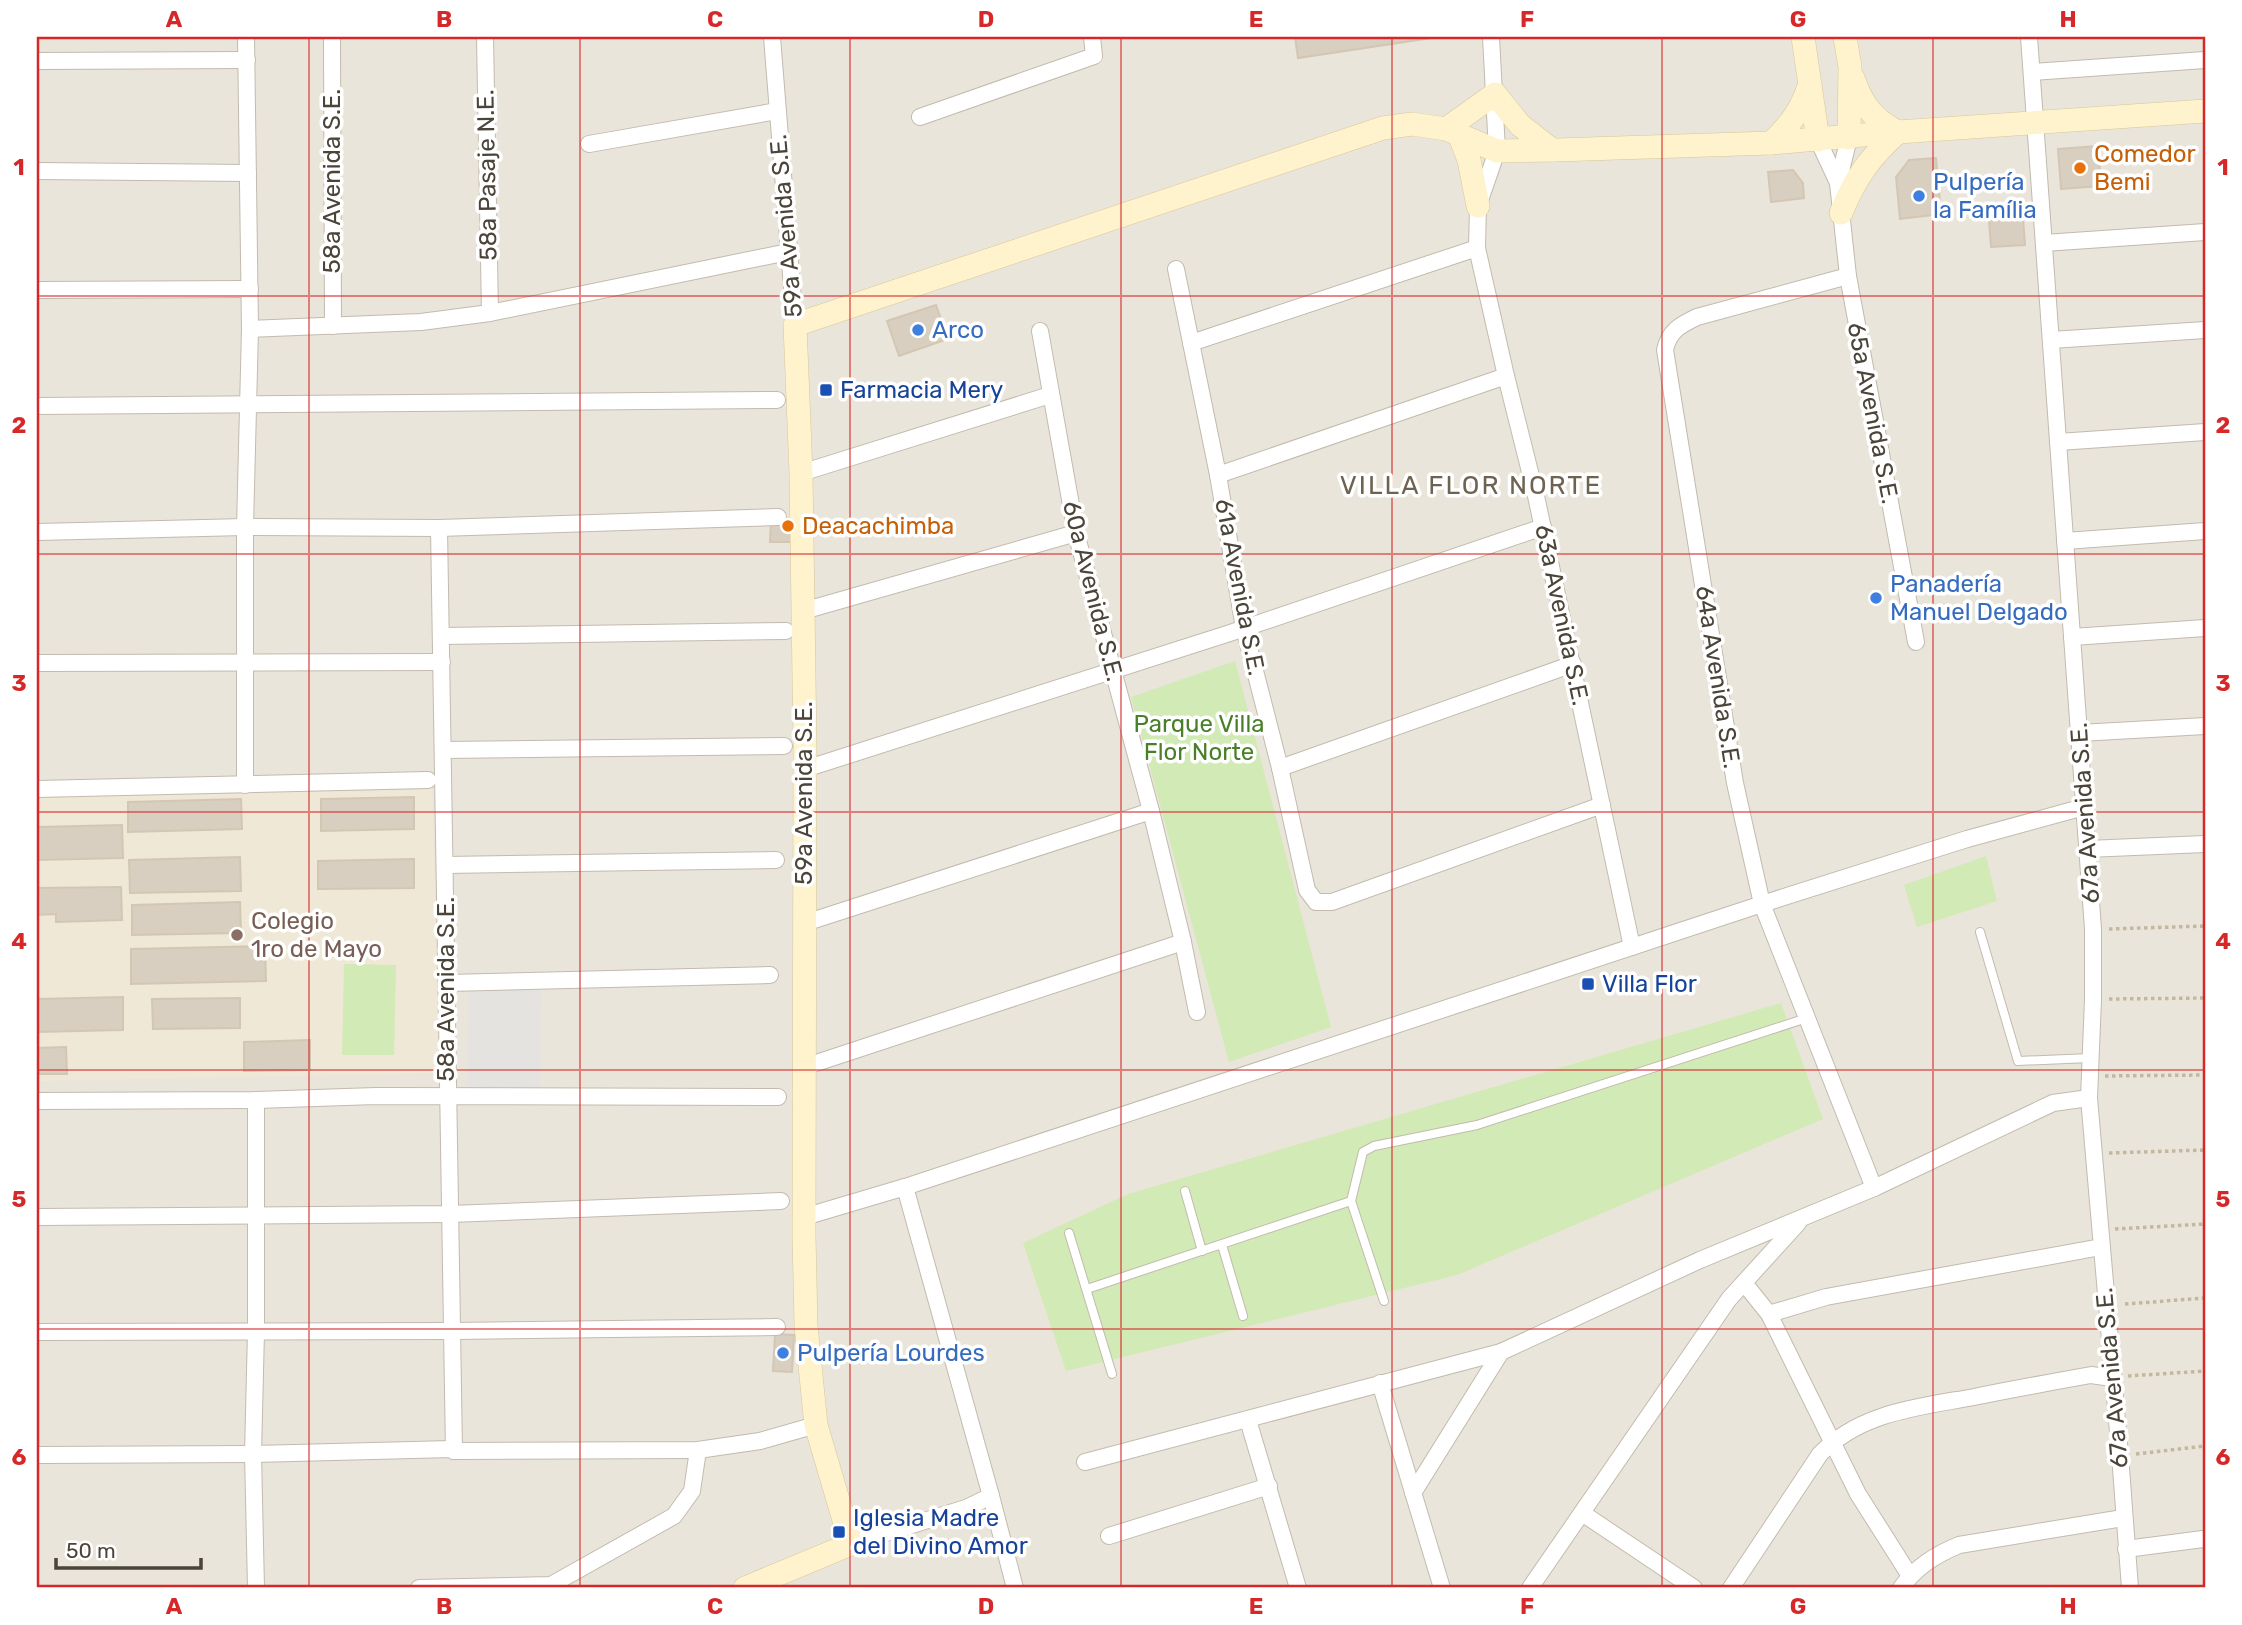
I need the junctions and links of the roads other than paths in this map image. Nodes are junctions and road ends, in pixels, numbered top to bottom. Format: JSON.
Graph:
{"nodes":[{"id":1,"x":246,"y":37,"type":"edge"},
{"id":2,"x":332,"y":37,"type":"edge"},
{"id":3,"x":485,"y":37,"type":"edge"},
{"id":4,"x":772,"y":37,"type":"edge"},
{"id":5,"x":1093,"y":37,"type":"edge"},
{"id":6,"x":1491,"y":37,"type":"edge"},
{"id":7,"x":1803,"y":37,"type":"edge"},
{"id":8,"x":1845,"y":37,"type":"edge"},
{"id":9,"x":2029,"y":37,"type":"edge"},
{"id":10,"x":247,"y":60,"type":"junction"},
{"id":11,"x":2205,"y":60,"type":"edge"},
{"id":12,"x":37,"y":61,"type":"edge"},
{"id":13,"x":1850,"y":67,"type":"junction"},
{"id":14,"x":2032,"y":72,"type":"junction"},
{"id":15,"x":1810,"y":84,"type":"junction"},
{"id":16,"x":1495,"y":94,"type":"junction"},
{"id":17,"x":777,"y":111,"type":"junction"},
{"id":18,"x":2205,"y":111,"type":"edge"},
{"id":19,"x":920,"y":117,"type":"dead end"},
{"id":20,"x":2035,"y":124,"type":"junction"},
{"id":21,"x":1452,"y":131,"type":"junction"},
{"id":22,"x":1898,"y":132,"type":"junction"},
{"id":23,"x":1849,"y":138,"type":"junction"},
{"id":24,"x":1818,"y":139,"type":"junction"},
{"id":25,"x":1771,"y":143,"type":"junction"},
{"id":26,"x":589,"y":144,"type":"dead end"},
{"id":27,"x":1552,"y":150,"type":"junction"},
{"id":28,"x":1496,"y":151,"type":"junction"},
{"id":29,"x":37,"y":171,"type":"edge"},
{"id":30,"x":248,"y":173,"type":"junction"},
{"id":31,"x":1838,"y":183,"type":"junction"},
{"id":32,"x":1478,"y":206,"type":"junction"},
{"id":33,"x":1841,"y":213,"type":"junction"},
{"id":34,"x":2205,"y":232,"type":"edge"},
{"id":35,"x":2044,"y":243,"type":"junction"},
{"id":36,"x":1477,"y":248,"type":"junction"},
{"id":37,"x":788,"y":252,"type":"junction"},
{"id":38,"x":1176,"y":269,"type":"dead end"},
{"id":39,"x":1848,"y":276,"type":"junction"},
{"id":40,"x":250,"y":289,"type":"junction"},
{"id":41,"x":37,"y":290,"type":"edge"},
{"id":42,"x":490,"y":313,"type":"junction"},
{"id":43,"x":333,"y":326,"type":"junction"},
{"id":44,"x":794,"y":326,"type":"junction"},
{"id":45,"x":250,"y":329,"type":"junction"},
{"id":46,"x":2205,"y":330,"type":"edge"},
{"id":47,"x":1040,"y":331,"type":"dead end"},
{"id":48,"x":2050,"y":340,"type":"junction"},
{"id":49,"x":1191,"y":343,"type":"junction"},
{"id":50,"x":1506,"y":376,"type":"junction"},
{"id":51,"x":1050,"y":395,"type":"junction"},
{"id":52,"x":777,"y":400,"type":"dead end"},
{"id":53,"x":248,"y":405,"type":"junction"},
{"id":54,"x":37,"y":406,"type":"edge"},
{"id":55,"x":2205,"y":432,"type":"edge"},
{"id":56,"x":2058,"y":442,"type":"junction"},
{"id":57,"x":801,"y":473,"type":"junction"},
{"id":58,"x":1217,"y":475,"type":"junction"},
{"id":59,"x":778,"y":517,"type":"dead end"},
{"id":60,"x":244,"y":527,"type":"junction"},
{"id":61,"x":1543,"y":527,"type":"junction"},
{"id":62,"x":439,"y":528,"type":"junction"},
{"id":63,"x":2205,"y":531,"type":"edge"},
{"id":64,"x":37,"y":532,"type":"edge"},
{"id":65,"x":1076,"y":533,"type":"junction"},
{"id":66,"x":2065,"y":541,"type":"junction"},
{"id":67,"x":803,"y":611,"type":"junction"},
{"id":68,"x":1244,"y":628,"type":"junction"},
{"id":69,"x":2205,"y":628,"type":"edge"},
{"id":70,"x":786,"y":631,"type":"dead end"},
{"id":71,"x":442,"y":636,"type":"junction"},
{"id":72,"x":2072,"y":636,"type":"junction"},
{"id":73,"x":1916,"y":642,"type":"dead end"},
{"id":74,"x":245,"y":662,"type":"junction"},
{"id":75,"x":442,"y":662,"type":"junction"},
{"id":76,"x":37,"y":663,"type":"edge"},
{"id":77,"x":1573,"y":664,"type":"junction"},
{"id":78,"x":1112,"y":672,"type":"junction"},
{"id":79,"x":2205,"y":726,"type":"edge"},
{"id":80,"x":2079,"y":733,"type":"junction"},
{"id":81,"x":784,"y":746,"type":"dead end"},
{"id":82,"x":443,"y":750,"type":"junction"},
{"id":83,"x":1280,"y":768,"type":"junction"},
{"id":84,"x":805,"y":769,"type":"junction"},
{"id":85,"x":428,"y":780,"type":"dead end"},
{"id":86,"x":245,"y":785,"type":"junction"},
{"id":87,"x":37,"y":789,"type":"edge"},
{"id":88,"x":1602,"y":805,"type":"junction"},
{"id":89,"x":2084,"y":807,"type":"junction"},
{"id":90,"x":1151,"y":811,"type":"junction"},
{"id":91,"x":2205,"y":844,"type":"edge"},
{"id":92,"x":2087,"y":849,"type":"junction"},
{"id":93,"x":776,"y":860,"type":"dead end"},
{"id":94,"x":445,"y":865,"type":"junction"},
{"id":95,"x":1762,"y":904,"type":"junction"},
{"id":96,"x":805,"y":923,"type":"junction"},
{"id":97,"x":1980,"y":932,"type":"dead end"},
{"id":98,"x":1183,"y":942,"type":"junction"},
{"id":99,"x":1632,"y":947,"type":"junction"},
{"id":100,"x":771,"y":975,"type":"dead end"},
{"id":101,"x":447,"y":983,"type":"junction"},
{"id":102,"x":1197,"y":1012,"type":"dead end"},
{"id":103,"x":1807,"y":1018,"type":"junction"},
{"id":104,"x":2090,"y":1058,"type":"junction"},
{"id":105,"x":804,"y":1067,"type":"junction"},
{"id":106,"x":447,"y":1097,"type":"junction"},
{"id":107,"x":778,"y":1097,"type":"dead end"},
{"id":108,"x":2088,"y":1098,"type":"junction"},
{"id":109,"x":256,"y":1100,"type":"junction"},
{"id":110,"x":37,"y":1101,"type":"edge"},
{"id":111,"x":905,"y":1187,"type":"junction"},
{"id":112,"x":1874,"y":1188,"type":"junction"},
{"id":113,"x":1185,"y":1191,"type":"dead end"},
{"id":114,"x":780,"y":1201,"type":"dead end"},
{"id":115,"x":1351,"y":1201,"type":"junction"},
{"id":116,"x":450,"y":1214,"type":"junction"},
{"id":117,"x":257,"y":1215,"type":"junction"},
{"id":118,"x":37,"y":1217,"type":"edge"},
{"id":119,"x":804,"y":1217,"type":"junction"},
{"id":120,"x":1802,"y":1219,"type":"junction"},
{"id":121,"x":1069,"y":1233,"type":"dead end"},
{"id":122,"x":1222,"y":1245,"type":"junction"},
{"id":123,"x":2101,"y":1247,"type":"junction"},
{"id":124,"x":1202,"y":1251,"type":"junction"},
{"id":125,"x":1744,"y":1283,"type":"junction"},
{"id":126,"x":1087,"y":1289,"type":"junction"},
{"id":127,"x":1384,"y":1301,"type":"dead end"},
{"id":128,"x":1769,"y":1314,"type":"junction"},
{"id":129,"x":1243,"y":1316,"type":"dead end"},
{"id":130,"x":777,"y":1326,"type":"dead end"},
{"id":131,"x":256,"y":1331,"type":"junction"},
{"id":132,"x":452,"y":1331,"type":"junction"},
{"id":133,"x":37,"y":1332,"type":"edge"},
{"id":134,"x":1502,"y":1352,"type":"junction"},
{"id":135,"x":1112,"y":1374,"type":"dead end"},
{"id":136,"x":2112,"y":1378,"type":"junction"},
{"id":137,"x":1380,"y":1383,"type":"junction"},
{"id":138,"x":1248,"y":1420,"type":"junction"},
{"id":139,"x":816,"y":1425,"type":"junction"},
{"id":140,"x":1832,"y":1442,"type":"junction"},
{"id":141,"x":698,"y":1450,"type":"junction"},
{"id":142,"x":454,"y":1451,"type":"junction"},
{"id":143,"x":253,"y":1454,"type":"junction"},
{"id":144,"x":37,"y":1455,"type":"edge"},
{"id":145,"x":1085,"y":1462,"type":"dead end"},
{"id":146,"x":1269,"y":1486,"type":"junction"},
{"id":147,"x":1413,"y":1493,"type":"junction"},
{"id":148,"x":991,"y":1496,"type":"junction"},
{"id":149,"x":1582,"y":1513,"type":"junction"},
{"id":150,"x":2123,"y":1518,"type":"junction"},
{"id":151,"x":1109,"y":1536,"type":"dead end"},
{"id":152,"x":2203,"y":1539,"type":"dead end"},
{"id":153,"x":851,"y":1544,"type":"junction"},
{"id":154,"x":2126,"y":1549,"type":"junction"},
{"id":155,"x":1906,"y":1582,"type":"edge"},
{"id":156,"x":256,"y":1588,"type":"edge"},
{"id":157,"x":419,"y":1588,"type":"edge"},
{"id":158,"x":745,"y":1588,"type":"edge"},
{"id":159,"x":1015,"y":1588,"type":"edge"},
{"id":160,"x":1298,"y":1588,"type":"edge"},
{"id":161,"x":1442,"y":1588,"type":"edge"},
{"id":162,"x":1530,"y":1588,"type":"edge"},
{"id":163,"x":1694,"y":1588,"type":"edge"},
{"id":164,"x":1731,"y":1588,"type":"edge"},
{"id":165,"x":2130,"y":1588,"type":"edge"}],
"edges":[{"from":1,"to":10,"type":"street"},
{"from":2,"to":43,"type":"street","name":"58a Avenida S.E."},
{"from":3,"to":42,"type":"street","name":"58a Pasaje N.E."},
{"from":4,"to":17,"type":"street","name":"59a Avenida S.E."},
{"from":5,"to":19,"type":"street"},
{"from":6,"to":16,"type":"street","name":"63a Avenida S.E."},
{"from":7,"to":15,"type":"street"},
{"from":8,"to":13,"type":"street"},
{"from":9,"to":14,"type":"street","name":"67a Avenida S.E."},
{"from":10,"to":12,"type":"street"},
{"from":10,"to":30,"type":"street"},
{"from":11,"to":14,"type":"street"},
{"from":13,"to":22,"type":"street"},
{"from":13,"to":23,"type":"street"},
{"from":14,"to":20,"type":"street","name":"67a Avenida S.E."},
{"from":15,"to":24,"type":"street"},
{"from":15,"to":25,"type":"street"},
{"from":16,"to":21,"type":"street"},
{"from":16,"to":27,"type":"street"},
{"from":16,"to":28,"type":"street","name":"63a Avenida S.E."},
{"from":17,"to":26,"type":"street"},
{"from":17,"to":37,"type":"street","name":"59a Avenida S.E."},
{"from":18,"to":20,"type":"street"},
{"from":20,"to":22,"type":"street"},
{"from":20,"to":35,"type":"street","name":"67a Avenida S.E."},
{"from":21,"to":28,"type":"street"},
{"from":21,"to":32,"type":"street"},
{"from":21,"to":44,"type":"street"},
{"from":22,"to":23,"type":"street"},
{"from":22,"to":33,"type":"street"},
{"from":23,"to":24,"type":"street"},
{"from":23,"to":31,"type":"street","name":"65a Avenida S.E."},
{"from":24,"to":25,"type":"street"},
{"from":24,"to":31,"type":"street","name":"65a Avenida S.E."},
{"from":25,"to":27,"type":"street"},
{"from":27,"to":28,"type":"street"},
{"from":28,"to":32,"type":"street","name":"63a Avenida S.E."},
{"from":29,"to":30,"type":"street"},
{"from":30,"to":40,"type":"street"},
{"from":31,"to":33,"type":"street","name":"65a Avenida S.E."},
{"from":32,"to":36,"type":"street","name":"63a Avenida S.E."},
{"from":33,"to":39,"type":"street","name":"65a Avenida S.E."},
{"from":34,"to":35,"type":"street"},
{"from":35,"to":48,"type":"street","name":"67a Avenida S.E."},
{"from":36,"to":49,"type":"street"},
{"from":36,"to":50,"type":"street","name":"63a Avenida S.E."},
{"from":37,"to":42,"type":"street"},
{"from":37,"to":44,"type":"street","name":"59a Avenida S.E."},
{"from":38,"to":49,"type":"street","name":"61a Avenida S.E."},
{"from":39,"to":73,"type":"street","name":"65a Avenida S.E."},
{"from":39,"to":95,"type":"street","name":"64a Avenida S.E."},
{"from":40,"to":41,"type":"street"},
{"from":40,"to":45,"type":"street"},
{"from":42,"to":43,"type":"street"},
{"from":43,"to":45,"type":"street"},
{"from":44,"to":57,"type":"street","name":"59a Avenida S.E."},
{"from":45,"to":53,"type":"street"},
{"from":46,"to":48,"type":"street"},
{"from":47,"to":51,"type":"street","name":"60a Avenida S.E."},
{"from":48,"to":56,"type":"street","name":"67a Avenida S.E."},
{"from":49,"to":58,"type":"street","name":"61a Avenida S.E."},
{"from":50,"to":58,"type":"street"},
{"from":50,"to":61,"type":"street","name":"63a Avenida S.E."},
{"from":51,"to":57,"type":"street"},
{"from":51,"to":65,"type":"street","name":"60a Avenida S.E."},
{"from":52,"to":53,"type":"street"},
{"from":53,"to":54,"type":"street"},
{"from":53,"to":60,"type":"street"},
{"from":55,"to":56,"type":"street"},
{"from":56,"to":66,"type":"street","name":"67a Avenida S.E."},
{"from":57,"to":67,"type":"street","name":"59a Avenida S.E."},
{"from":58,"to":68,"type":"street","name":"61a Avenida S.E."},
{"from":59,"to":62,"type":"street"},
{"from":60,"to":62,"type":"street"},
{"from":60,"to":64,"type":"street"},
{"from":60,"to":74,"type":"street"},
{"from":61,"to":68,"type":"street"},
{"from":61,"to":77,"type":"street","name":"63a Avenida S.E."},
{"from":62,"to":71,"type":"street","name":"58a Avenida S.E."},
{"from":63,"to":66,"type":"street"},
{"from":65,"to":67,"type":"street"},
{"from":65,"to":78,"type":"street","name":"60a Avenida S.E."},
{"from":66,"to":72,"type":"street","name":"67a Avenida S.E."},
{"from":67,"to":84,"type":"street","name":"59a Avenida S.E."},
{"from":68,"to":78,"type":"street"},
{"from":68,"to":83,"type":"street","name":"61a Avenida S.E."},
{"from":69,"to":72,"type":"street"},
{"from":70,"to":71,"type":"street"},
{"from":71,"to":75,"type":"street","name":"58a Avenida S.E."},
{"from":72,"to":80,"type":"street","name":"67a Avenida S.E."},
{"from":74,"to":75,"type":"street"},
{"from":74,"to":76,"type":"street"},
{"from":74,"to":86,"type":"street"},
{"from":75,"to":82,"type":"street","name":"58a Avenida S.E."},
{"from":77,"to":83,"type":"street"},
{"from":77,"to":88,"type":"street","name":"63a Avenida S.E."},
{"from":78,"to":84,"type":"street"},
{"from":78,"to":90,"type":"street","name":"60a Avenida S.E."},
{"from":79,"to":80,"type":"street"},
{"from":80,"to":89,"type":"street","name":"67a Avenida S.E."},
{"from":81,"to":82,"type":"street"},
{"from":82,"to":94,"type":"street","name":"58a Avenida S.E."},
{"from":83,"to":88,"type":"street","name":"61a Avenida S.E."},
{"from":84,"to":96,"type":"street","name":"59a Avenida S.E."},
{"from":85,"to":86,"type":"street"},
{"from":86,"to":87,"type":"street"},
{"from":88,"to":99,"type":"street","name":"63a Avenida S.E."},
{"from":89,"to":92,"type":"street","name":"67a Avenida S.E."},
{"from":89,"to":95,"type":"street"},
{"from":90,"to":96,"type":"street"},
{"from":90,"to":98,"type":"street","name":"60a Avenida S.E."},
{"from":91,"to":92,"type":"street"},
{"from":92,"to":104,"type":"street","name":"67a Avenida S.E."},
{"from":93,"to":94,"type":"street"},
{"from":94,"to":101,"type":"street","name":"58a Avenida S.E."},
{"from":95,"to":99,"type":"street"},
{"from":95,"to":103,"type":"street","name":"64a Avenida S.E."},
{"from":96,"to":105,"type":"street","name":"59a Avenida S.E."},
{"from":97,"to":104,"type":"lane"},
{"from":98,"to":102,"type":"street","name":"60a Avenida S.E."},
{"from":98,"to":105,"type":"street"},
{"from":99,"to":111,"type":"street"},
{"from":100,"to":101,"type":"street"},
{"from":101,"to":106,"type":"street","name":"58a Avenida S.E."},
{"from":103,"to":112,"type":"street","name":"64a Avenida S.E."},
{"from":103,"to":115,"type":"lane"},
{"from":104,"to":108,"type":"street","name":"67a Avenida S.E."},
{"from":105,"to":119,"type":"street","name":"59a Avenida S.E."},
{"from":106,"to":107,"type":"street"},
{"from":106,"to":109,"type":"street"},
{"from":106,"to":116,"type":"street","name":"58a Avenida S.E."},
{"from":108,"to":112,"type":"street"},
{"from":108,"to":123,"type":"street","name":"67a Avenida S.E."},
{"from":109,"to":110,"type":"street"},
{"from":109,"to":117,"type":"street"},
{"from":111,"to":119,"type":"street"},
{"from":111,"to":148,"type":"street"},
{"from":112,"to":120,"type":"street"},
{"from":113,"to":124,"type":"lane"},
{"from":114,"to":116,"type":"street"},
{"from":115,"to":122,"type":"lane"},
{"from":115,"to":127,"type":"lane"},
{"from":116,"to":117,"type":"street"},
{"from":116,"to":132,"type":"street","name":"58a Avenida S.E."},
{"from":117,"to":118,"type":"street"},
{"from":117,"to":131,"type":"street"},
{"from":119,"to":139,"type":"street","name":"59a Avenida S.E."},
{"from":120,"to":125,"type":"street"},
{"from":120,"to":134,"type":"street"},
{"from":121,"to":126,"type":"lane"},
{"from":122,"to":124,"type":"lane"},
{"from":122,"to":129,"type":"lane"},
{"from":123,"to":128,"type":"street"},
{"from":123,"to":136,"type":"street","name":"67a Avenida S.E."},
{"from":124,"to":126,"type":"lane"},
{"from":125,"to":128,"type":"street"},
{"from":125,"to":149,"type":"street"},
{"from":126,"to":135,"type":"lane"},
{"from":128,"to":140,"type":"street"},
{"from":130,"to":132,"type":"street"},
{"from":131,"to":132,"type":"street"},
{"from":131,"to":133,"type":"street"},
{"from":131,"to":143,"type":"street"},
{"from":132,"to":142,"type":"street","name":"58a Avenida S.E."},
{"from":134,"to":137,"type":"street"},
{"from":134,"to":147,"type":"street"},
{"from":136,"to":140,"type":"street"},
{"from":136,"to":150,"type":"street","name":"67a Avenida S.E."},
{"from":137,"to":138,"type":"street"},
{"from":137,"to":147,"type":"street"},
{"from":138,"to":145,"type":"street"},
{"from":138,"to":146,"type":"street"},
{"from":139,"to":141,"type":"street"},
{"from":139,"to":153,"type":"street","name":"59a Avenida S.E."},
{"from":140,"to":155,"type":"street"},
{"from":140,"to":164,"type":"street"},
{"from":141,"to":142,"type":"street"},
{"from":141,"to":157,"type":"street"},
{"from":142,"to":143,"type":"street"},
{"from":143,"to":144,"type":"street"},
{"from":143,"to":156,"type":"street"},
{"from":146,"to":151,"type":"street"},
{"from":146,"to":160,"type":"street"},
{"from":147,"to":161,"type":"street"},
{"from":148,"to":153,"type":"street"},
{"from":148,"to":159,"type":"street"},
{"from":149,"to":162,"type":"street"},
{"from":149,"to":163,"type":"street"},
{"from":150,"to":154,"type":"street","name":"67a Avenida S.E."},
{"from":150,"to":155,"type":"street"},
{"from":152,"to":154,"type":"street"},
{"from":153,"to":158,"type":"street"},
{"from":154,"to":165,"type":"street","name":"67a Avenida S.E."}]}
